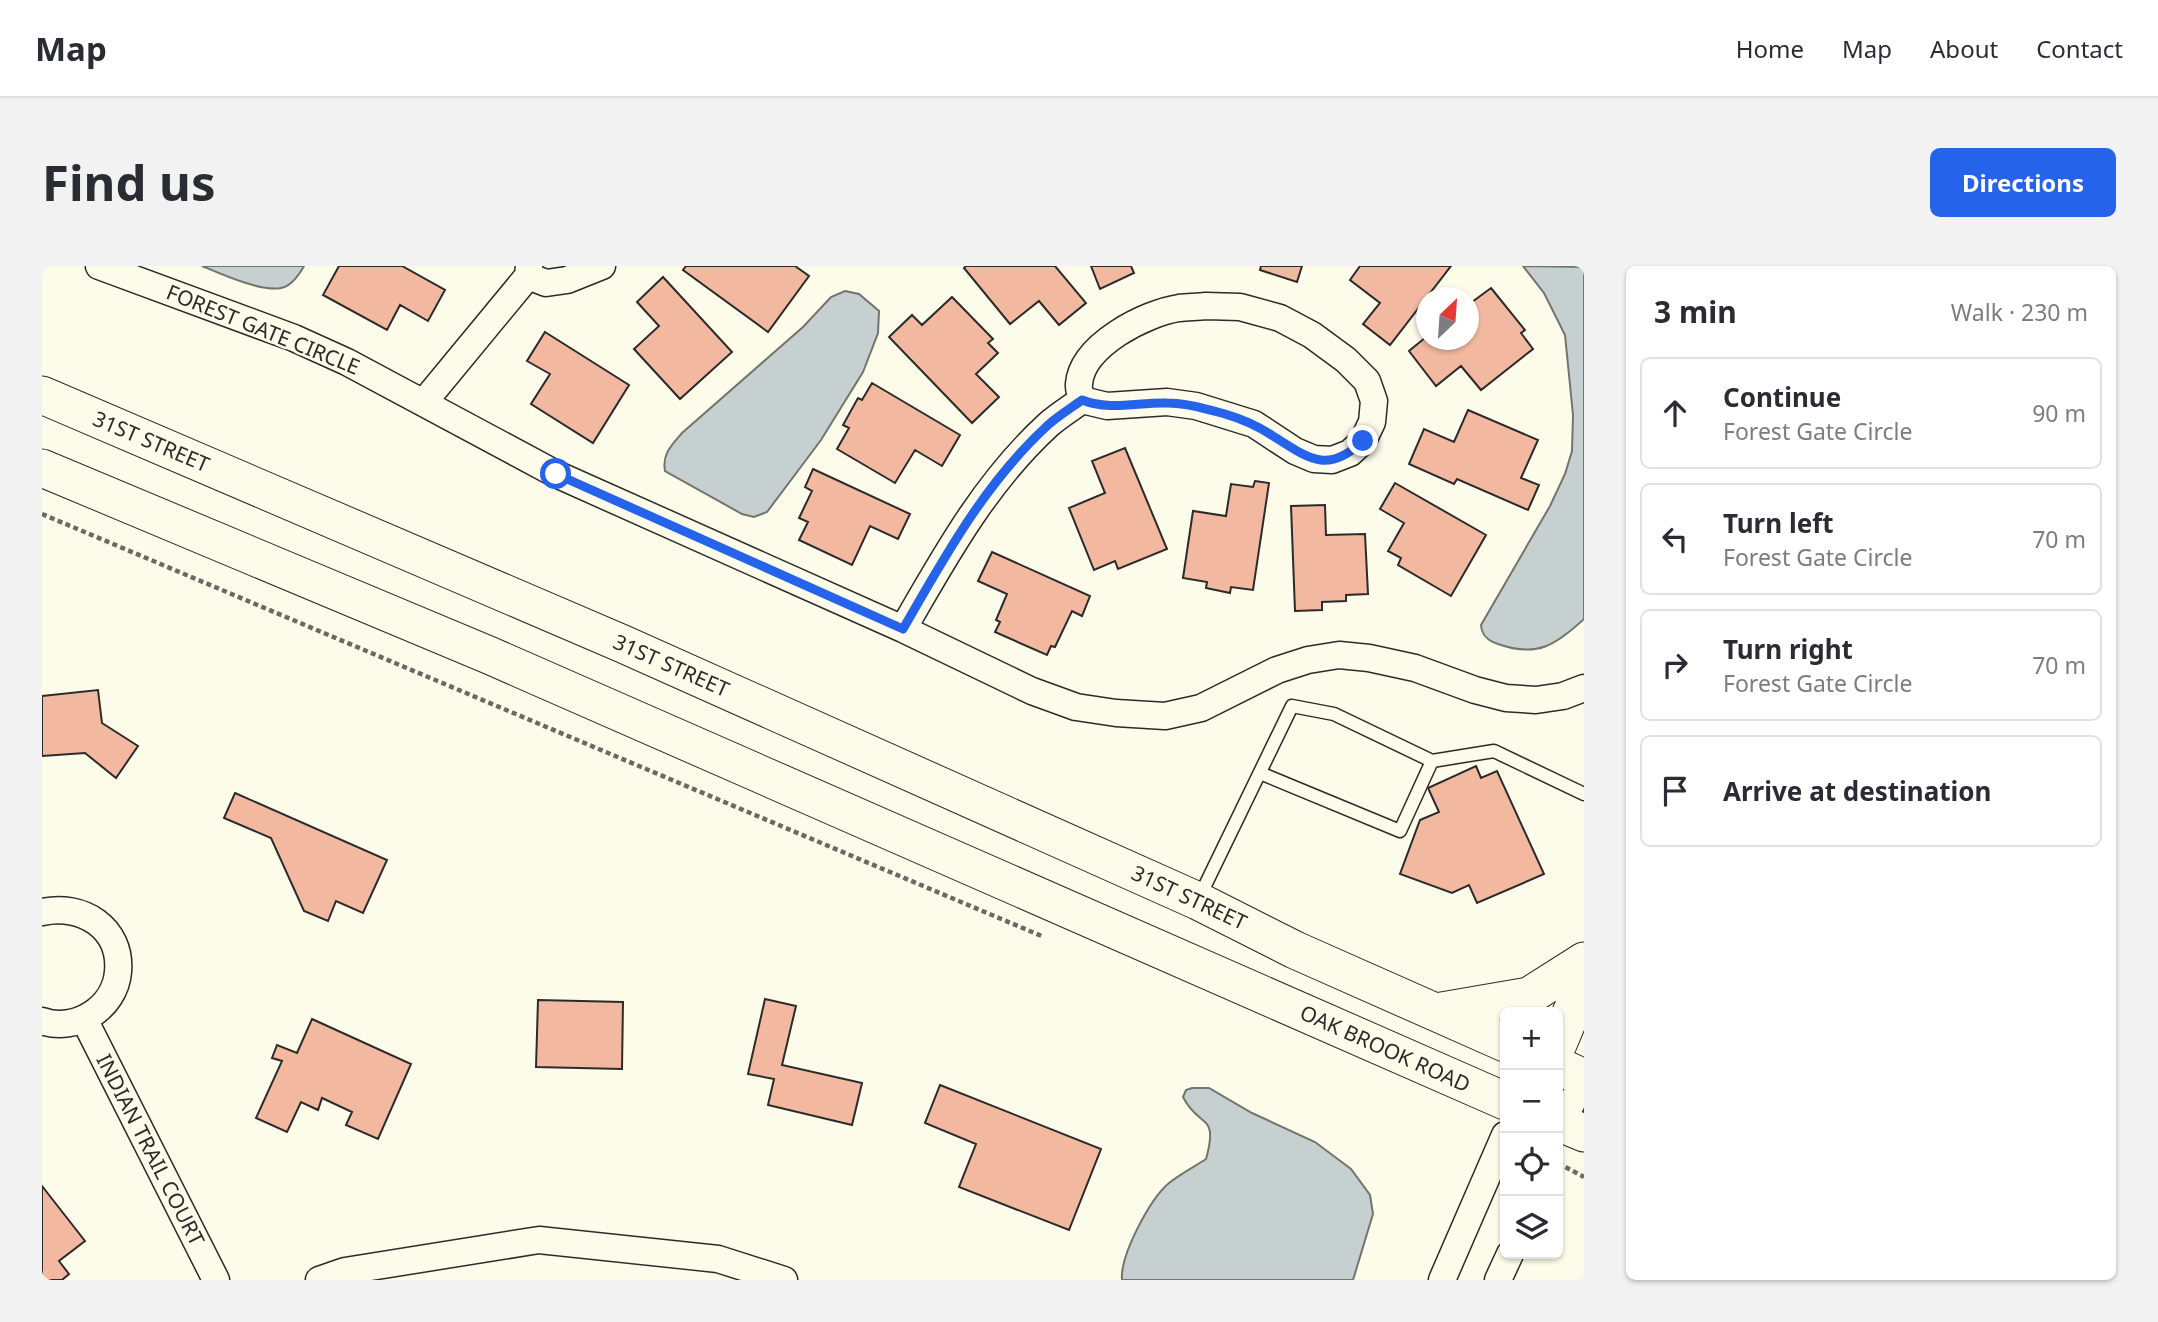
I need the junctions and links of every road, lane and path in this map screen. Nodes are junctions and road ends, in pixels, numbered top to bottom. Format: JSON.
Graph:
{"nodes":[{"id":1,"x":99,"y":266,"type":"edge"},
{"id":2,"x":601,"y":266,"type":"edge"},
{"id":3,"x":528,"y":271,"type":"edge"},
{"id":4,"x":42,"y":395,"type":"edge"},
{"id":5,"x":1082,"y":400,"type":"junction"},
{"id":6,"x":424,"y":402,"type":"junction"},
{"id":7,"x":42,"y":468,"type":"edge"},
{"id":8,"x":42,"y":514,"type":"edge"},
{"id":9,"x":903,"y":629,"type":"junction"},
{"id":10,"x":1584,"y":688,"type":"edge"},
{"id":11,"x":1432,"y":761,"type":"junction"},
{"id":12,"x":1260,"y":773,"type":"junction"},
{"id":13,"x":1584,"y":794,"type":"edge"},
{"id":14,"x":1198,"y":901,"type":"junction"},
{"id":15,"x":42,"y":912,"type":"edge"},
{"id":16,"x":1048,"y":939,"type":"dead end"},
{"id":17,"x":1584,"y":961,"type":"edge"},
{"id":18,"x":1584,"y":982,"type":"edge"},
{"id":19,"x":1436,"y":1012,"type":"junction"},
{"id":20,"x":84,"y":1019,"type":"junction"},
{"id":21,"x":42,"y":1021,"type":"edge"},
{"id":22,"x":1563,"y":1032,"type":"edge"},
{"id":23,"x":1500,"y":1041,"type":"edge"},
{"id":24,"x":1563,"y":1068,"type":"edge"},
{"id":25,"x":1584,"y":1078,"type":"edge"},
{"id":26,"x":1500,"y":1099,"type":"edge"},
{"id":27,"x":1565,"y":1127,"type":"edge"},
{"id":28,"x":1500,"y":1147,"type":"edge"},
{"id":29,"x":1563,"y":1166,"type":"edge"},
{"id":30,"x":1584,"y":1177,"type":"edge"},
{"id":31,"x":1508,"y":1259,"type":"edge"},
{"id":32,"x":216,"y":1280,"type":"edge"},
{"id":33,"x":320,"y":1280,"type":"edge"},
{"id":34,"x":784,"y":1280,"type":"edge"},
{"id":35,"x":1442,"y":1280,"type":"edge"},
{"id":36,"x":1499,"y":1280,"type":"edge"}],
"edges":[{"from":1,"to":6,"type":"street","name":"FOREST GATE CIRCLE"},
{"from":2,"to":3,"type":"street"},
{"from":3,"to":6,"type":"street"},
{"from":4,"to":14,"type":"main road","name":"31ST STREET"},
{"from":5,"to":5,"type":"street"},
{"from":5,"to":9,"type":"street"},
{"from":6,"to":9,"type":"street","name":"FOREST GATE CIRCLE"},
{"from":7,"to":26,"type":"main road","name":"OAK BROOK ROAD"},
{"from":8,"to":16,"type":"path"},
{"from":9,"to":10,"type":"street","name":"FOREST GATE CIRCLE"},
{"from":11,"to":12,"type":"lane"},
{"from":11,"to":12,"type":"lane"},
{"from":11,"to":13,"type":"lane"},
{"from":12,"to":14,"type":"lane"},
{"from":14,"to":19,"type":"main road","name":"31ST STREET"},
{"from":15,"to":20,"type":"street"},
{"from":17,"to":19,"type":"main road"},
{"from":18,"to":22,"type":"main road"},
{"from":19,"to":23,"type":"main road"},
{"from":20,"to":21,"type":"street"},
{"from":20,"to":32,"type":"street","name":"INDIAN TRAIL COURT"},
{"from":24,"to":25,"type":"main road"},
{"from":25,"to":27,"type":"street"},
{"from":28,"to":35,"type":"street"},
{"from":29,"to":30,"type":"path"},
{"from":31,"to":36,"type":"street"},
{"from":33,"to":34,"type":"street"}]}
